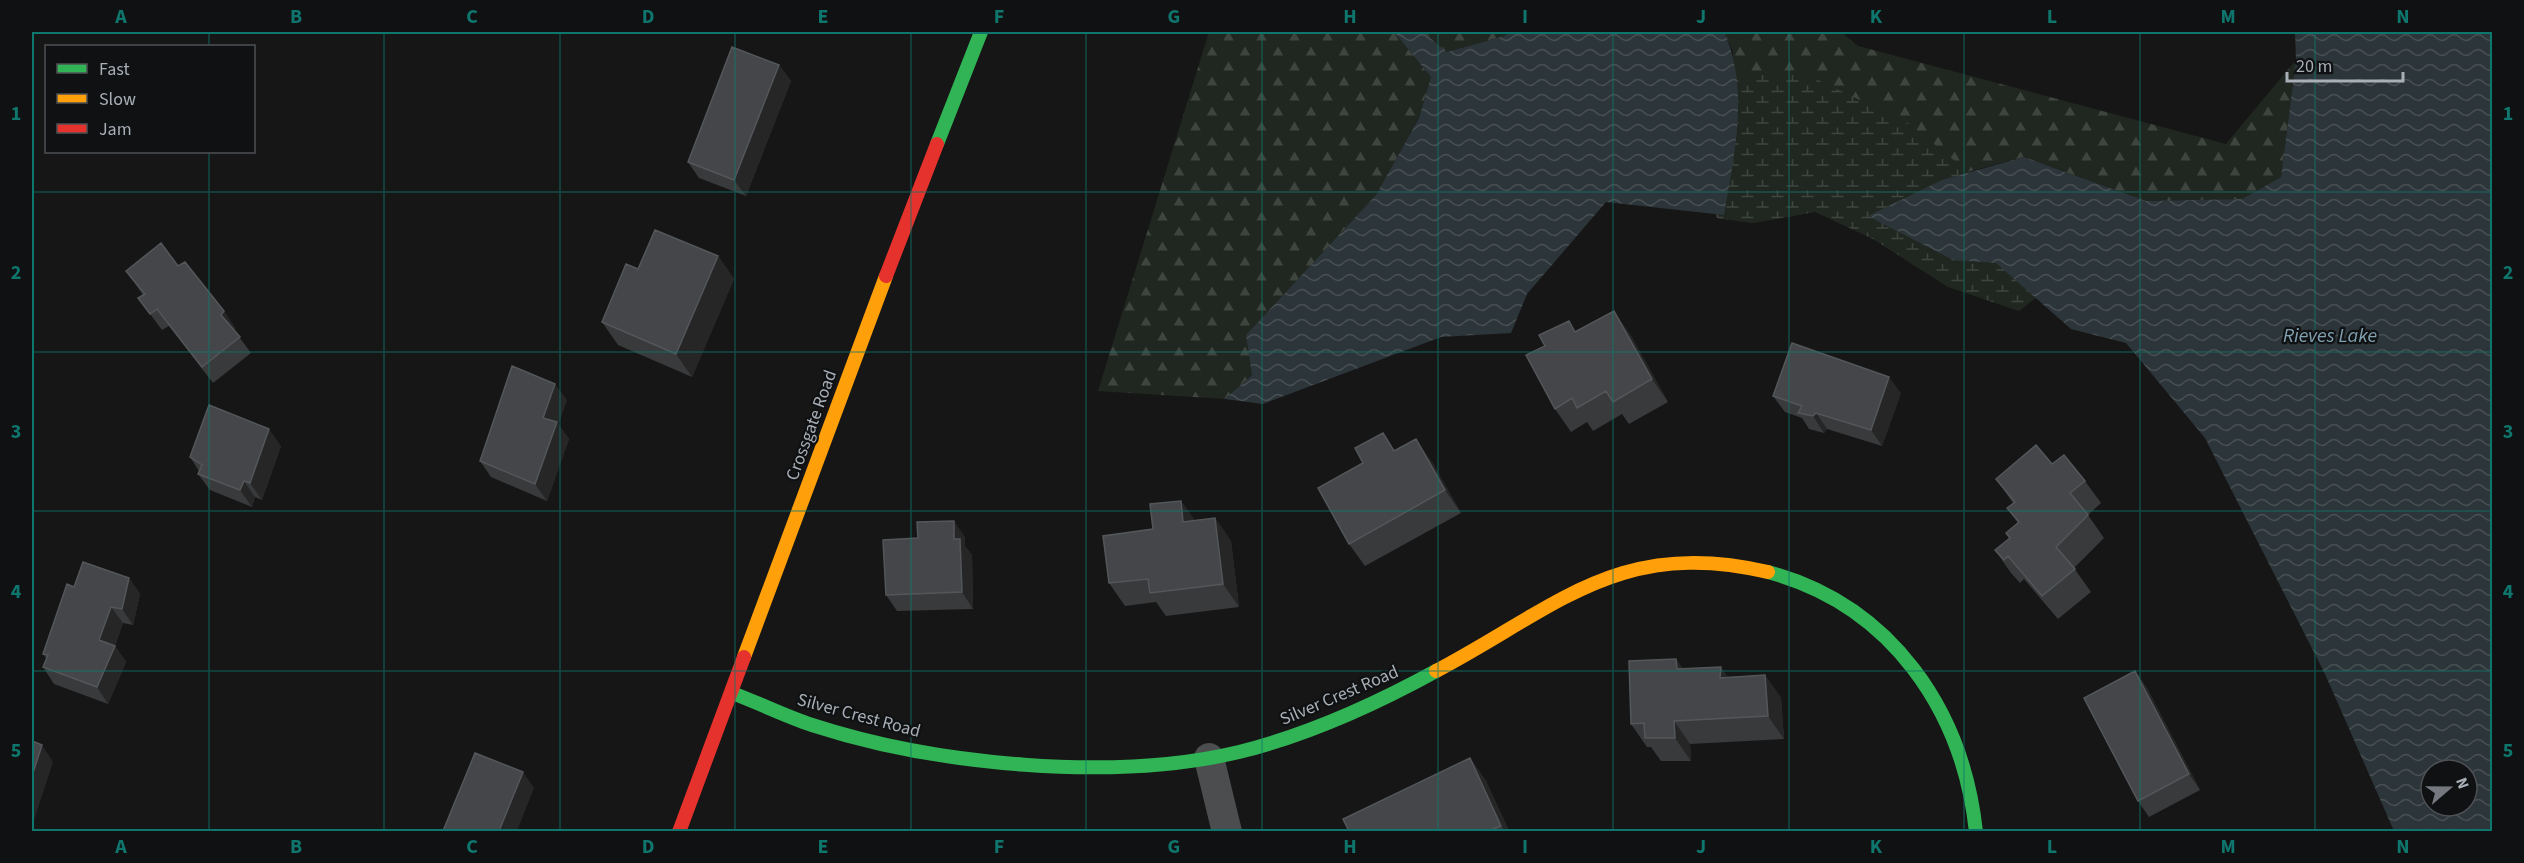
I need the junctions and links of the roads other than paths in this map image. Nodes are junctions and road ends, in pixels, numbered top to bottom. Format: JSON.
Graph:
{"nodes":[{"id":1,"x":981,"y":32,"type":"edge"},
{"id":2,"x":732,"y":693,"type":"junction"},
{"id":3,"x":1209,"y":758,"type":"junction"},
{"id":4,"x":679,"y":831,"type":"edge"},
{"id":5,"x":1227,"y":831,"type":"edge"},
{"id":6,"x":1976,"y":831,"type":"edge"}],
"edges":[{"from":1,"to":2,"type":"street","name":"Crossgate Road"},
{"from":2,"to":3,"type":"street","name":"Silver Crest Road"},
{"from":2,"to":4,"type":"street","name":"Crossgate Road"},
{"from":3,"to":5,"type":"street"},
{"from":3,"to":6,"type":"street","name":"Silver Crest Road"}]}
